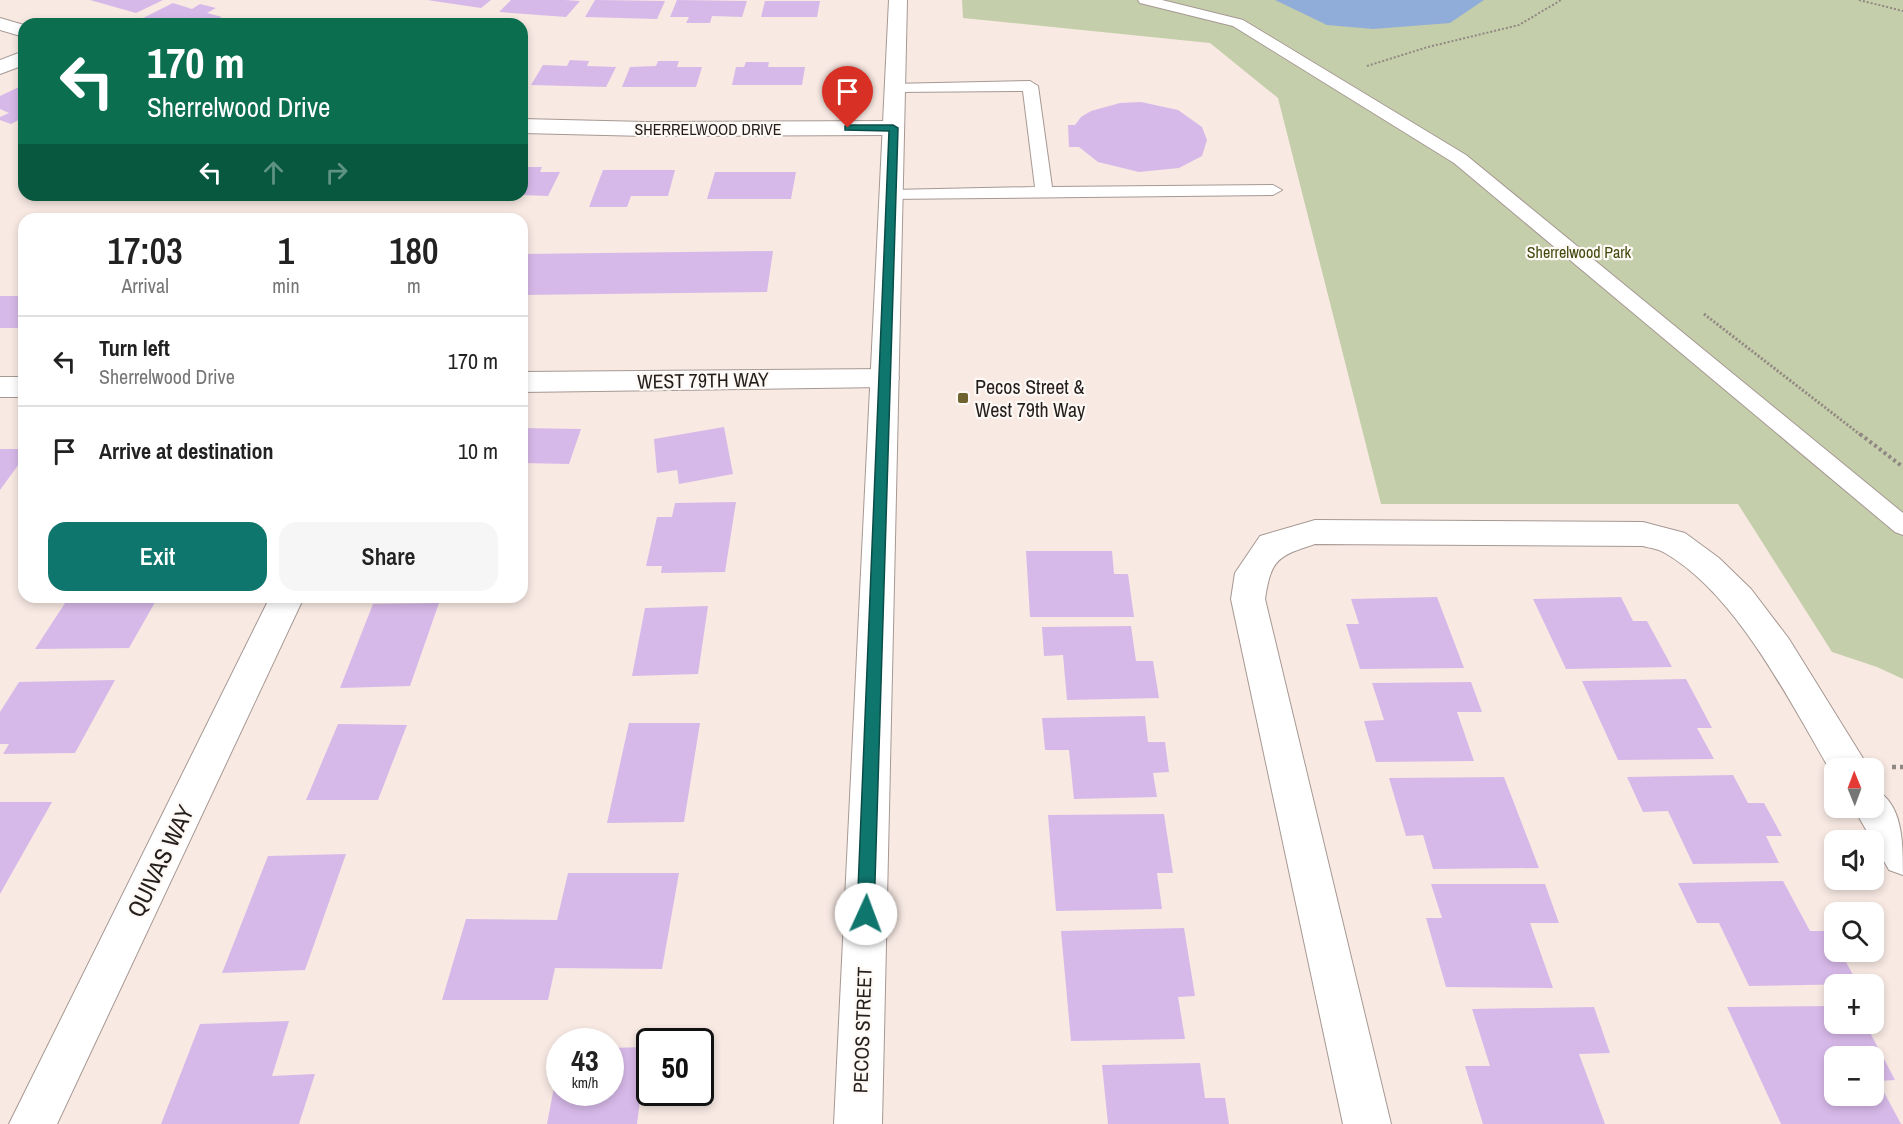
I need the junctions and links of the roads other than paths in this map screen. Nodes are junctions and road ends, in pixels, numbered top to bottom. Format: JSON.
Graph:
{"nodes":[{"id":1,"x":898,"y":0,"type":"edge"},
{"id":2,"x":1145,"y":0,"type":"edge"},
{"id":3,"x":0,"y":24,"type":"edge"},
{"id":4,"x":18,"y":29,"type":"edge"},
{"id":5,"x":18,"y":60,"type":"edge"},
{"id":6,"x":0,"y":68,"type":"edge"},
{"id":7,"x":895,"y":87,"type":"junction"},
{"id":8,"x":528,"y":126,"type":"edge"},
{"id":9,"x":893,"y":128,"type":"junction"},
{"id":10,"x":1273,"y":190,"type":"dead end"},
{"id":11,"x":1044,"y":192,"type":"junction"},
{"id":12,"x":891,"y":195,"type":"junction"},
{"id":13,"x":885,"y":378,"type":"junction"},
{"id":14,"x":528,"y":382,"type":"edge"},
{"id":15,"x":0,"y":387,"type":"edge"},
{"id":16,"x":18,"y":387,"type":"edge"},
{"id":17,"x":1903,"y":526,"type":"edge"},
{"id":18,"x":284,"y":603,"type":"edge"},
{"id":19,"x":1844,"y":758,"type":"edge"},
{"id":20,"x":1880,"y":818,"type":"edge"},
{"id":21,"x":1903,"y":856,"type":"edge"},
{"id":22,"x":33,"y":1124,"type":"edge"},
{"id":23,"x":858,"y":1124,"type":"edge"},
{"id":24,"x":1367,"y":1124,"type":"edge"}],
"edges":[{"from":1,"to":7,"type":"street","name":"PECOS STREET"},
{"from":2,"to":17,"type":"lane"},
{"from":3,"to":4,"type":"street"},
{"from":5,"to":6,"type":"street"},
{"from":7,"to":9,"type":"street","name":"PECOS STREET"},
{"from":7,"to":11,"type":"lane"},
{"from":8,"to":9,"type":"street","name":"SHERRELWOOD DRIVE"},
{"from":9,"to":12,"type":"street","name":"PECOS STREET"},
{"from":10,"to":11,"type":"lane"},
{"from":11,"to":12,"type":"lane"},
{"from":12,"to":13,"type":"street","name":"PECOS STREET"},
{"from":13,"to":14,"type":"street","name":"WEST 79TH WAY"},
{"from":13,"to":23,"type":"street","name":"PECOS STREET"},
{"from":15,"to":16,"type":"street"},
{"from":18,"to":22,"type":"street","name":"QUIVAS WAY"},
{"from":19,"to":24,"type":"street"},
{"from":20,"to":21,"type":"street"}]}
